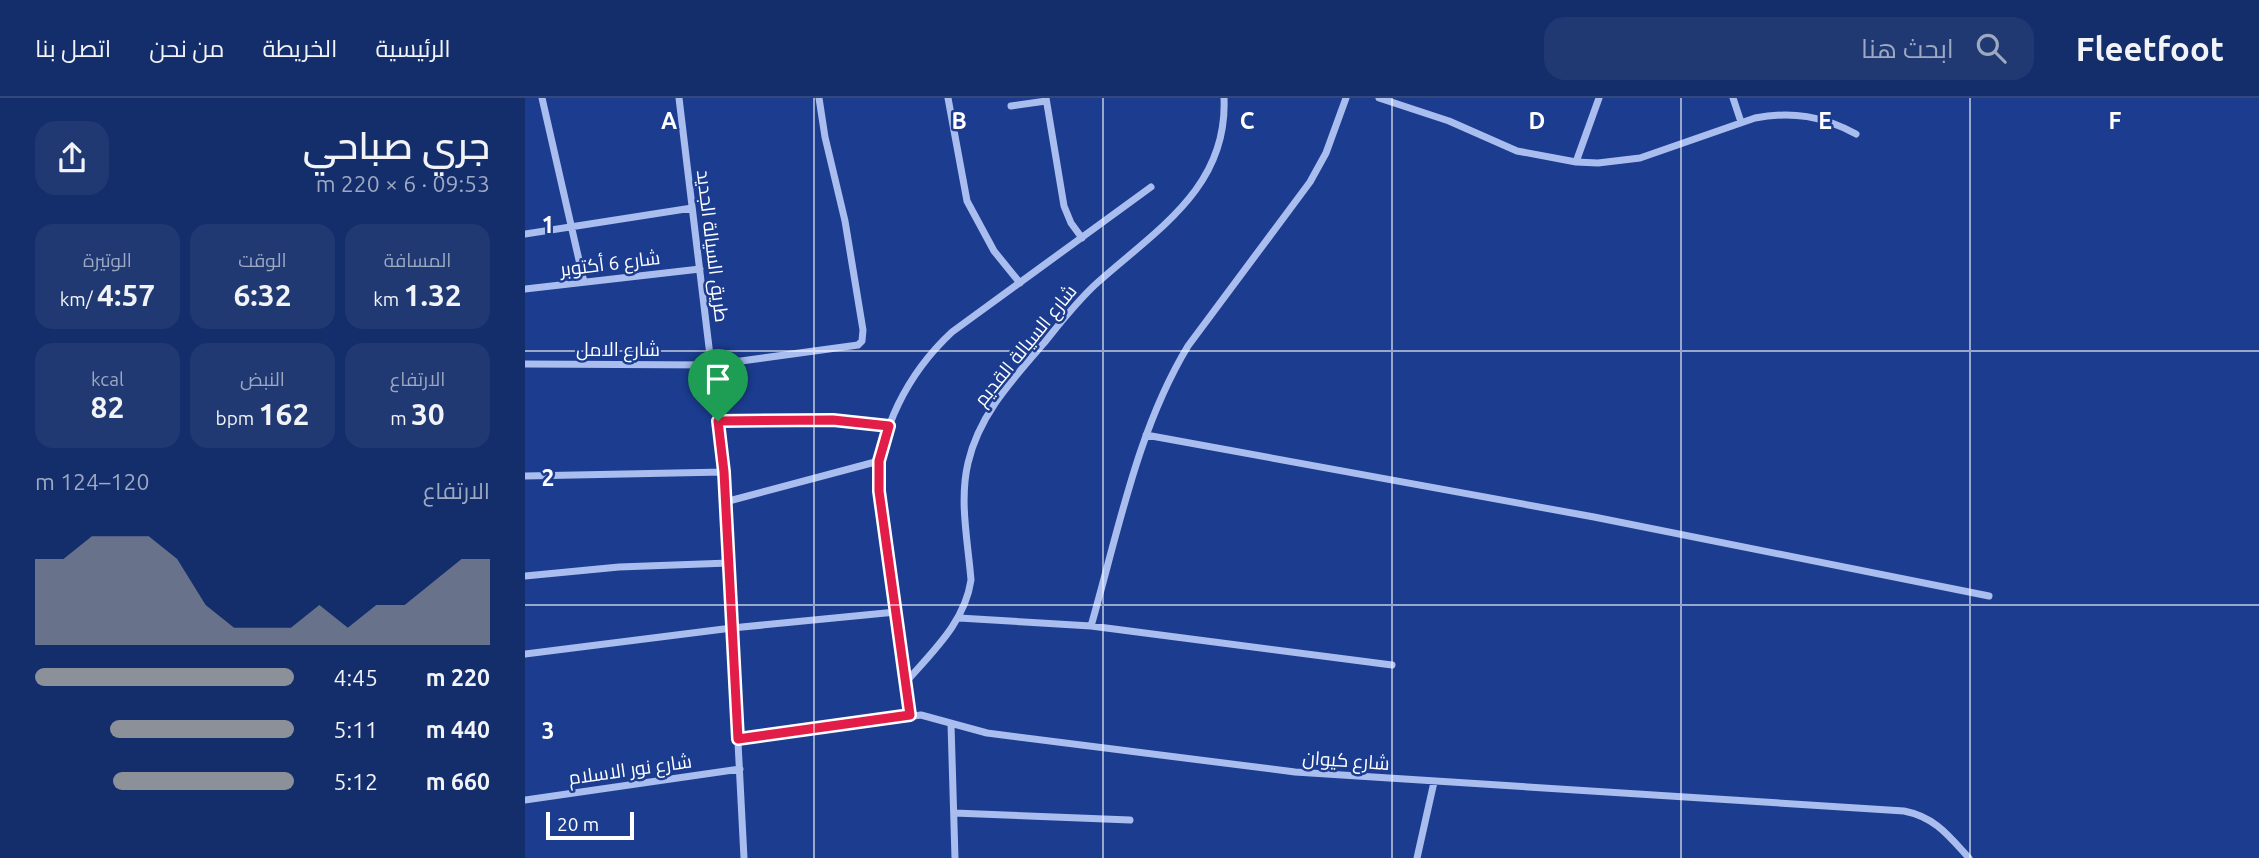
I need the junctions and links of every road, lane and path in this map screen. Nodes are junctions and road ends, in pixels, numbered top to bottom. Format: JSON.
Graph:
{"nodes":[{"id":1,"x":542,"y":98,"type":"edge"},
{"id":2,"x":679,"y":98,"type":"edge"},
{"id":3,"x":819,"y":98,"type":"edge"},
{"id":4,"x":948,"y":98,"type":"edge"},
{"id":5,"x":1224,"y":98,"type":"edge"},
{"id":6,"x":1346,"y":98,"type":"edge"},
{"id":7,"x":1379,"y":98,"type":"edge"},
{"id":8,"x":1599,"y":98,"type":"edge"},
{"id":9,"x":1734,"y":98,"type":"edge"},
{"id":10,"x":1046,"y":99,"type":"edge"},
{"id":11,"x":1011,"y":106,"type":"dead end"},
{"id":12,"x":1741,"y":122,"type":"junction"},
{"id":13,"x":1856,"y":134,"type":"dead end"},
{"id":14,"x":1576,"y":162,"type":"junction"},
{"id":15,"x":1151,"y":187,"type":"dead end"},
{"id":16,"x":692,"y":208,"type":"junction"},
{"id":17,"x":571,"y":227,"type":"junction"},
{"id":18,"x":525,"y":234,"type":"edge"},
{"id":19,"x":1082,"y":238,"type":"junction"},
{"id":20,"x":700,"y":269,"type":"junction"},
{"id":21,"x":584,"y":282,"type":"junction"},
{"id":22,"x":1020,"y":283,"type":"junction"},
{"id":23,"x":525,"y":289,"type":"edge"},
{"id":24,"x":525,"y":364,"type":"edge"},
{"id":25,"x":712,"y":365,"type":"junction"},
{"id":26,"x":718,"y":421,"type":"junction"},
{"id":27,"x":889,"y":426,"type":"junction"},
{"id":28,"x":1146,"y":435,"type":"junction"},
{"id":29,"x":879,"y":461,"type":"junction"},
{"id":30,"x":724,"y":472,"type":"junction"},
{"id":31,"x":525,"y":476,"type":"edge"},
{"id":32,"x":725,"y":502,"type":"junction"},
{"id":33,"x":729,"y":563,"type":"junction"},
{"id":34,"x":525,"y":576,"type":"edge"},
{"id":35,"x":1989,"y":596,"type":"dead end"},
{"id":36,"x":896,"y":612,"type":"junction"},
{"id":37,"x":959,"y":618,"type":"junction"},
{"id":38,"x":1091,"y":626,"type":"junction"},
{"id":39,"x":732,"y":628,"type":"junction"},
{"id":40,"x":525,"y":654,"type":"edge"},
{"id":41,"x":1392,"y":665,"type":"dead end"},
{"id":42,"x":906,"y":682,"type":"junction"},
{"id":43,"x":910,"y":715,"type":"junction"},
{"id":44,"x":951,"y":724,"type":"junction"},
{"id":45,"x":738,"y":739,"type":"junction"},
{"id":46,"x":740,"y":769,"type":"junction"},
{"id":47,"x":1434,"y":782,"type":"junction"},
{"id":48,"x":525,"y":800,"type":"edge"},
{"id":49,"x":954,"y":813,"type":"junction"},
{"id":50,"x":1130,"y":820,"type":"dead end"},
{"id":51,"x":744,"y":858,"type":"edge"},
{"id":52,"x":955,"y":858,"type":"edge"},
{"id":53,"x":1417,"y":858,"type":"edge"},
{"id":54,"x":1969,"y":858,"type":"edge"}],
"edges":[{"from":1,"to":17,"type":"street"},
{"from":2,"to":16,"type":"street","name":"طريق السيالة الجديد"},
{"from":3,"to":25,"type":"street","name":"شارع الامل"},
{"from":4,"to":22,"type":"street"},
{"from":5,"to":37,"type":"street","name":"شارع السيالة القديم"},
{"from":6,"to":28,"type":"street"},
{"from":7,"to":14,"type":"street"},
{"from":8,"to":14,"type":"street"},
{"from":9,"to":12,"type":"street"},
{"from":10,"to":11,"type":"street"},
{"from":10,"to":19,"type":"street"},
{"from":12,"to":13,"type":"street"},
{"from":12,"to":14,"type":"street"},
{"from":15,"to":19,"type":"street"},
{"from":16,"to":17,"type":"street"},
{"from":16,"to":20,"type":"street","name":"طريق السيالة الجديد"},
{"from":17,"to":18,"type":"street"},
{"from":17,"to":21,"type":"street"},
{"from":19,"to":22,"type":"street"},
{"from":20,"to":21,"type":"street","name":"شارع 6 أكتوبر"},
{"from":20,"to":25,"type":"street","name":"طريق السيالة الجديد"},
{"from":21,"to":23,"type":"street","name":"شارع 6 أكتوبر"},
{"from":22,"to":27,"type":"street"},
{"from":24,"to":25,"type":"street","name":"شارع الامل"},
{"from":25,"to":26,"type":"street","name":"طريق السيالة الجديد"},
{"from":26,"to":27,"type":"street"},
{"from":26,"to":30,"type":"street","name":"طريق السيالة الجديد"},
{"from":27,"to":29,"type":"street"},
{"from":28,"to":35,"type":"street"},
{"from":28,"to":38,"type":"street"},
{"from":29,"to":32,"type":"street"},
{"from":29,"to":36,"type":"street"},
{"from":30,"to":31,"type":"street"},
{"from":30,"to":32,"type":"street","name":"طريق السيالة الجديد"},
{"from":32,"to":33,"type":"street","name":"طريق السيالة الجديد"},
{"from":33,"to":34,"type":"street"},
{"from":33,"to":39,"type":"street","name":"طريق السيالة الجديد"},
{"from":36,"to":39,"type":"street"},
{"from":36,"to":42,"type":"street"},
{"from":37,"to":38,"type":"street"},
{"from":37,"to":42,"type":"street","name":"شارع السيالة القديم"},
{"from":38,"to":41,"type":"street"},
{"from":39,"to":40,"type":"street"},
{"from":39,"to":45,"type":"street","name":"طريق السيالة الجديد"},
{"from":42,"to":43,"type":"street"},
{"from":43,"to":44,"type":"street","name":"شارع كيوان"},
{"from":43,"to":45,"type":"street","name":"شارع كيوان"},
{"from":44,"to":47,"type":"street","name":"شارع كيوان"},
{"from":44,"to":49,"type":"street"},
{"from":45,"to":46,"type":"street","name":"طريق السيالة الجديد"},
{"from":46,"to":48,"type":"street","name":"شارع نور الاسلام"},
{"from":46,"to":51,"type":"street","name":"طريق السيالة الجديد"},
{"from":47,"to":53,"type":"street"},
{"from":47,"to":54,"type":"street","name":"شارع كيوان"},
{"from":49,"to":50,"type":"street"},
{"from":49,"to":52,"type":"street"}]}
